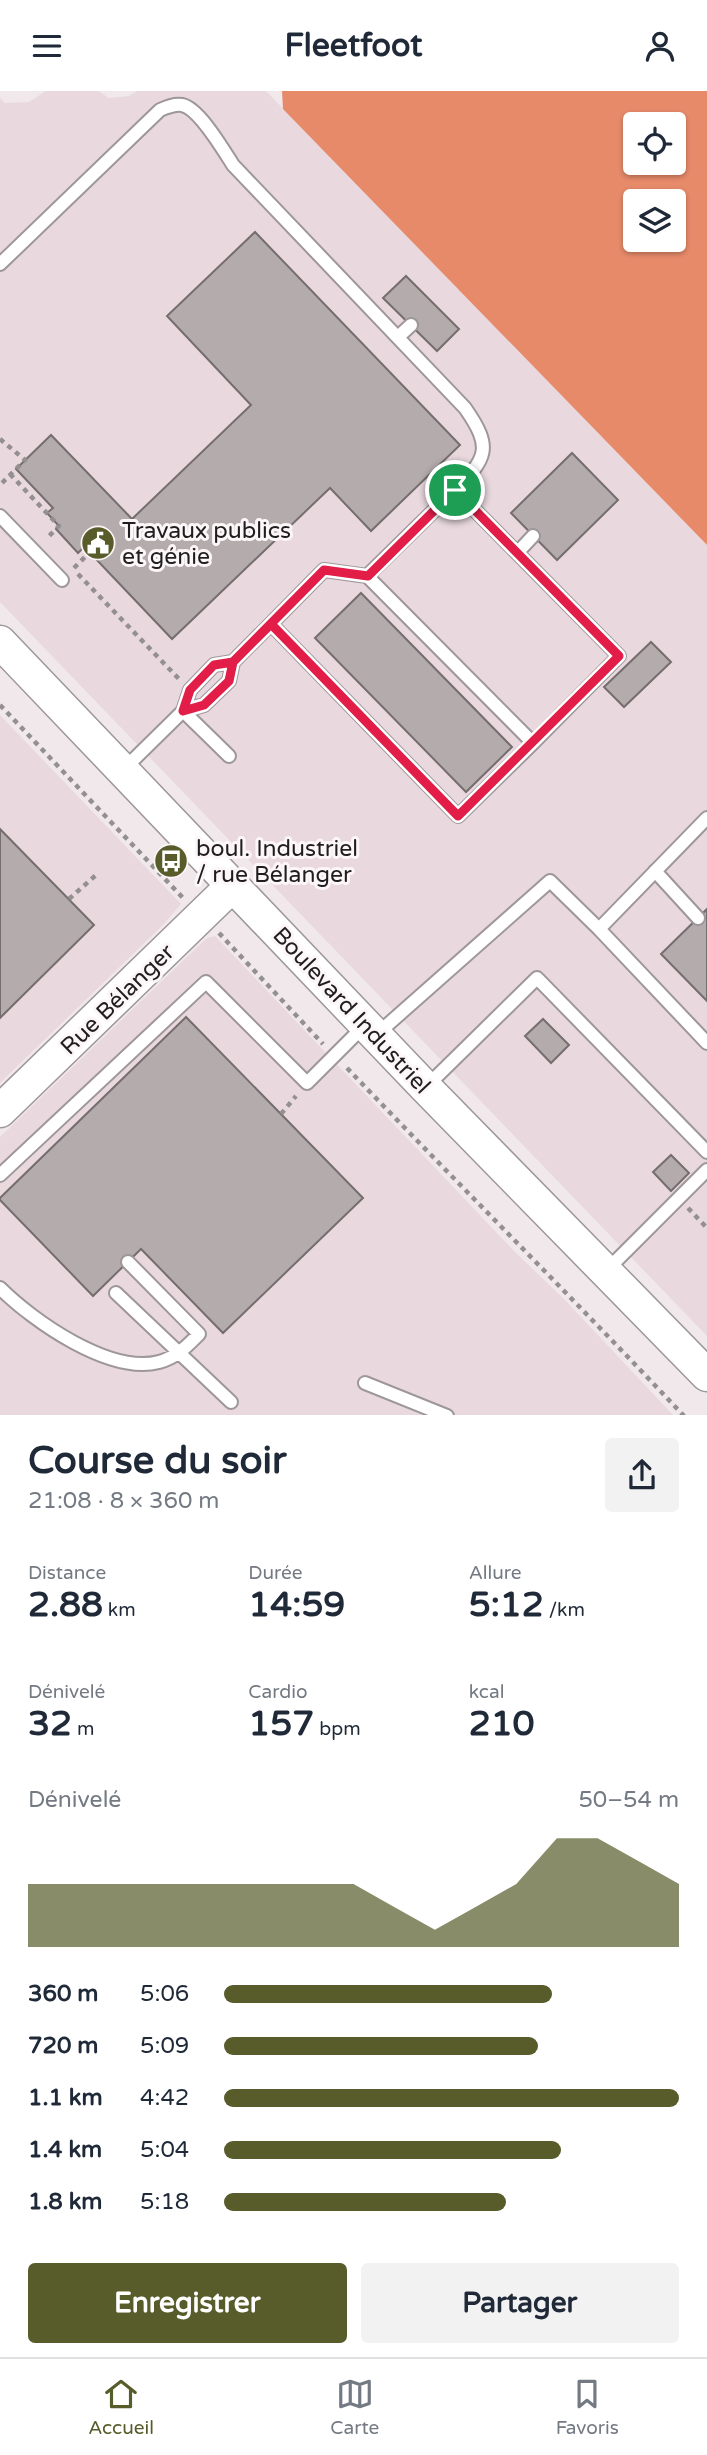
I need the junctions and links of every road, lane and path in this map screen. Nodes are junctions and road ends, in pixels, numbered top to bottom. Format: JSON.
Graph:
{"nodes":[{"id":1,"x":179,"y":91,"type":"edge"},
{"id":2,"x":176,"y":106,"type":"junction"},
{"id":3,"x":0,"y":264,"type":"edge"},
{"id":4,"x":411,"y":325,"type":"dead end"},
{"id":5,"x":398,"y":337,"type":"junction"},
{"id":6,"x":0,"y":439,"type":"edge"},
{"id":7,"x":10,"y":474,"type":"junction"},
{"id":8,"x":0,"y":485,"type":"edge"},
{"id":9,"x":455,"y":490,"type":"junction"},
{"id":10,"x":0,"y":516,"type":"edge"},
{"id":11,"x":533,"y":536,"type":"dead end"},
{"id":12,"x":55,"y":549,"type":"dead end"},
{"id":13,"x":93,"y":549,"type":"dead end"},
{"id":14,"x":517,"y":553,"type":"junction"},
{"id":15,"x":64,"y":559,"type":"dead end"},
{"id":16,"x":74,"y":569,"type":"junction"},
{"id":17,"x":368,"y":576,"type":"junction"},
{"id":18,"x":62,"y":580,"type":"dead end"},
{"id":19,"x":271,"y":624,"type":"junction"},
{"id":20,"x":0,"y":642,"type":"edge"},
{"id":21,"x":233,"y":662,"type":"junction"},
{"id":22,"x":184,"y":685,"type":"dead end"},
{"id":23,"x":0,"y":705,"type":"edge"},
{"id":24,"x":183,"y":711,"type":"junction"},
{"id":25,"x":533,"y":743,"type":"junction"},
{"id":26,"x":229,"y":756,"type":"dead end"},
{"id":27,"x":124,"y":770,"type":"junction"},
{"id":28,"x":707,"y":818,"type":"edge"},
{"id":29,"x":655,"y":871,"type":"junction"},
{"id":30,"x":96,"y":875,"type":"dead end"},
{"id":31,"x":233,"y":885,"type":"junction"},
{"id":32,"x":69,"y":899,"type":"dead end"},
{"id":33,"x":184,"y":899,"type":"dead end"},
{"id":34,"x":698,"y":918,"type":"dead end"},
{"id":35,"x":599,"y":929,"type":"junction"},
{"id":36,"x":228,"y":941,"type":"dead end"},
{"id":37,"x":371,"y":1029,"type":"junction"},
{"id":38,"x":314,"y":1034,"type":"dead end"},
{"id":39,"x":707,"y":1043,"type":"edge"},
{"id":40,"x":346,"y":1067,"type":"dead end"},
{"id":41,"x":307,"y":1083,"type":"junction"},
{"id":42,"x":425,"y":1087,"type":"junction"},
{"id":43,"x":0,"y":1111,"type":"edge"},
{"id":44,"x":281,"y":1114,"type":"dead end"},
{"id":45,"x":707,"y":1152,"type":"edge"},
{"id":46,"x":707,"y":1170,"type":"edge"},
{"id":47,"x":0,"y":1175,"type":"edge"},
{"id":48,"x":688,"y":1209,"type":"dead end"},
{"id":49,"x":707,"y":1228,"type":"edge"},
{"id":50,"x":128,"y":1262,"type":"dead end"},
{"id":51,"x":606,"y":1271,"type":"junction"},
{"id":52,"x":0,"y":1288,"type":"edge"},
{"id":53,"x":116,"y":1293,"type":"dead end"},
{"id":54,"x":179,"y":1354,"type":"junction"},
{"id":55,"x":707,"y":1375,"type":"edge"},
{"id":56,"x":365,"y":1383,"type":"dead end"},
{"id":57,"x":231,"y":1402,"type":"dead end"},
{"id":58,"x":445,"y":1415,"type":"edge"},
{"id":59,"x":683,"y":1415,"type":"edge"}],
"edges":[{"from":1,"to":2,"type":"lane"},
{"from":2,"to":3,"type":"lane"},
{"from":2,"to":5,"type":"lane"},
{"from":4,"to":5,"type":"lane"},
{"from":5,"to":9,"type":"lane"},
{"from":6,"to":7,"type":"path"},
{"from":7,"to":8,"type":"path"},
{"from":7,"to":12,"type":"path"},
{"from":9,"to":14,"type":"lane"},
{"from":9,"to":17,"type":"lane"},
{"from":10,"to":18,"type":"lane"},
{"from":11,"to":14,"type":"lane"},
{"from":13,"to":16,"type":"path"},
{"from":14,"to":25,"type":"lane"},
{"from":15,"to":16,"type":"path"},
{"from":16,"to":22,"type":"path"},
{"from":17,"to":19,"type":"lane"},
{"from":17,"to":25,"type":"lane"},
{"from":19,"to":21,"type":"lane"},
{"from":19,"to":25,"type":"lane"},
{"from":20,"to":27,"type":"street","name":"Boulevard Industriel"},
{"from":21,"to":24,"type":"lane"},
{"from":21,"to":24,"type":"lane"},
{"from":23,"to":33,"type":"path"},
{"from":24,"to":26,"type":"lane"},
{"from":24,"to":27,"type":"lane"},
{"from":27,"to":31,"type":"street","name":"Boulevard Industriel"},
{"from":28,"to":29,"type":"lane"},
{"from":29,"to":34,"type":"lane"},
{"from":29,"to":35,"type":"lane"},
{"from":30,"to":32,"type":"path"},
{"from":31,"to":37,"type":"street","name":"Boulevard Industriel"},
{"from":31,"to":43,"type":"street","name":"Rue Bélanger"},
{"from":35,"to":37,"type":"lane"},
{"from":35,"to":39,"type":"lane"},
{"from":36,"to":38,"type":"path","name":"Boulevard Industriel"},
{"from":37,"to":41,"type":"lane"},
{"from":37,"to":42,"type":"street","name":"Boulevard Industriel"},
{"from":40,"to":59,"type":"path","name":"Boulevard Industriel"},
{"from":41,"to":44,"type":"path"},
{"from":41,"to":47,"type":"lane"},
{"from":42,"to":45,"type":"lane"},
{"from":42,"to":51,"type":"street","name":"Boulevard Industriel"},
{"from":46,"to":51,"type":"lane"},
{"from":48,"to":49,"type":"path"},
{"from":50,"to":54,"type":"lane"},
{"from":51,"to":55,"type":"street","name":"Boulevard Industriel"},
{"from":52,"to":54,"type":"lane"},
{"from":53,"to":54,"type":"lane"},
{"from":54,"to":57,"type":"lane"},
{"from":56,"to":58,"type":"lane"}]}
